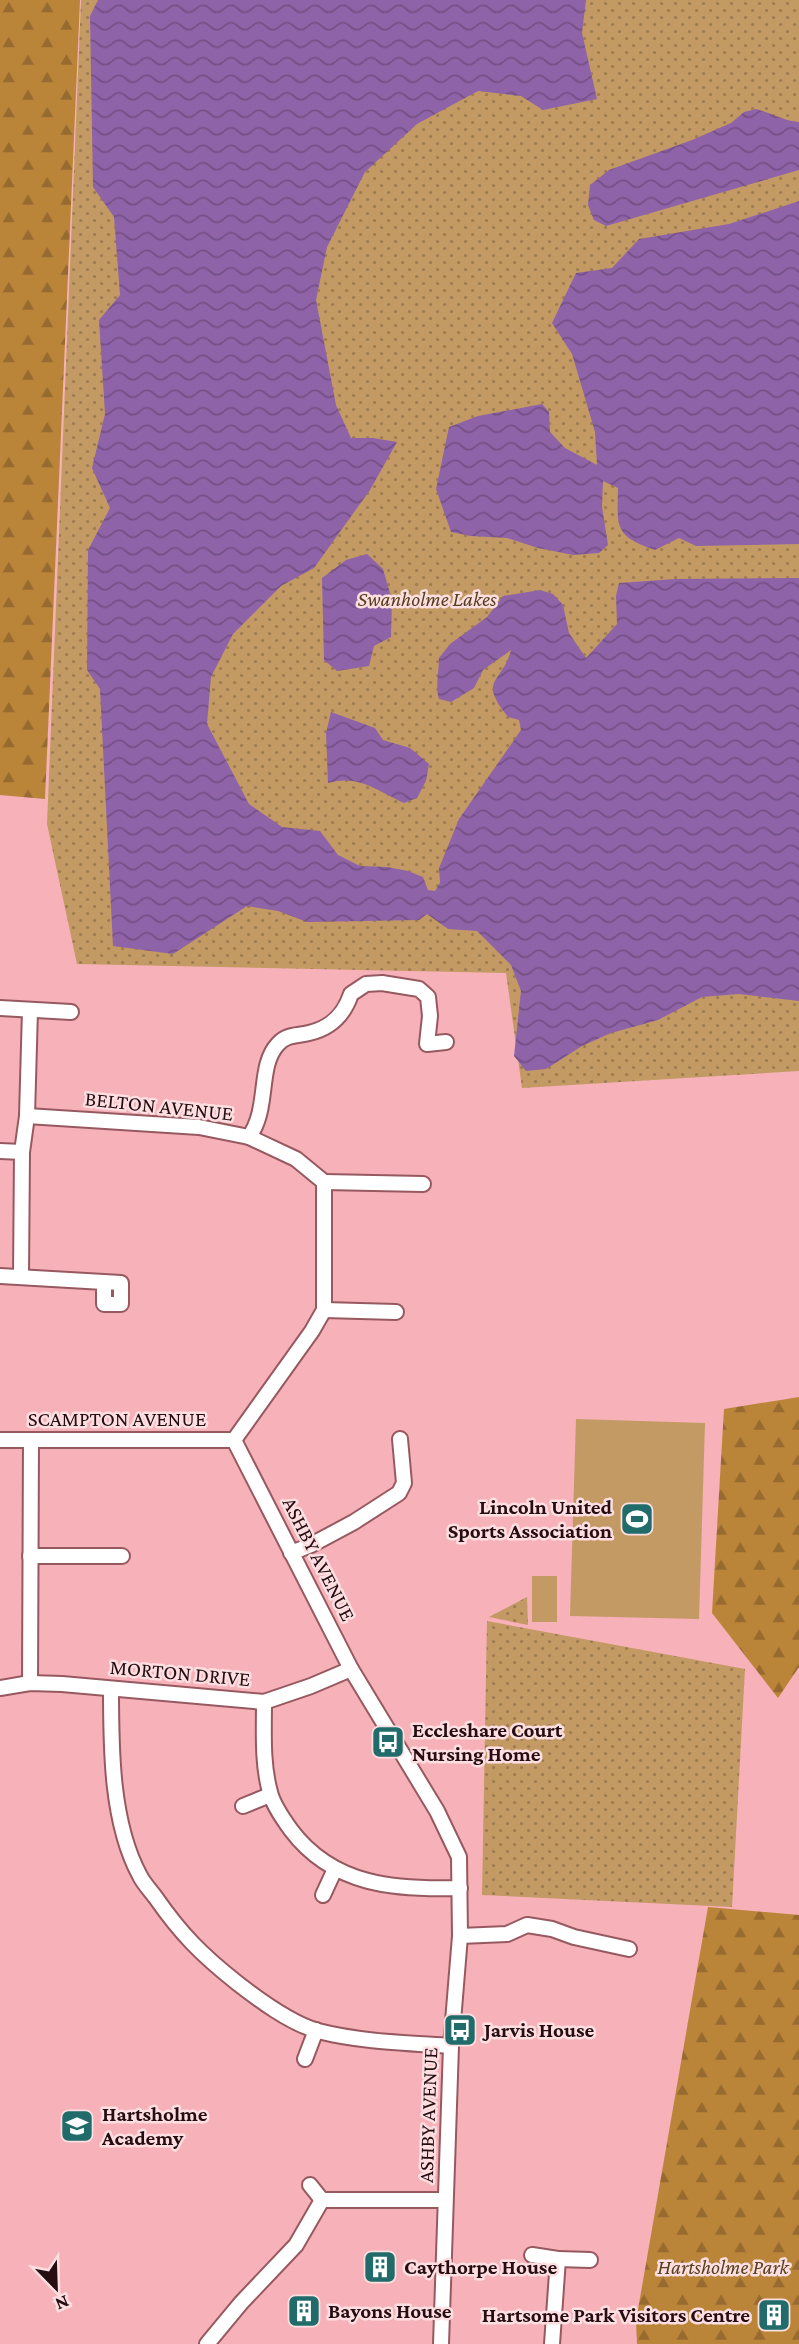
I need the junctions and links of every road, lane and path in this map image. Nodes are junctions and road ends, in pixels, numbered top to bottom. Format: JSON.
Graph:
{"nodes":[{"id":1,"x":0,"y":1008,"type":"edge"},
{"id":2,"x":30,"y":1010,"type":"junction"},
{"id":3,"x":71,"y":1012,"type":"dead end"},
{"id":4,"x":446,"y":1042,"type":"dead end"},
{"id":5,"x":27,"y":1116,"type":"junction"},
{"id":6,"x":249,"y":1137,"type":"junction"},
{"id":7,"x":0,"y":1151,"type":"edge"},
{"id":8,"x":22,"y":1152,"type":"junction"},
{"id":9,"x":324,"y":1182,"type":"junction"},
{"id":10,"x":423,"y":1184,"type":"dead end"},
{"id":11,"x":0,"y":1276,"type":"edge"},
{"id":12,"x":20,"y":1276,"type":"junction"},
{"id":13,"x":104,"y":1282,"type":"dead end"},
{"id":14,"x":324,"y":1310,"type":"junction"},
{"id":15,"x":396,"y":1312,"type":"dead end"},
{"id":16,"x":400,"y":1439,"type":"dead end"},
{"id":17,"x":0,"y":1440,"type":"edge"},
{"id":18,"x":30,"y":1440,"type":"junction"},
{"id":19,"x":234,"y":1440,"type":"junction"},
{"id":20,"x":291,"y":1553,"type":"junction"},
{"id":21,"x":30,"y":1556,"type":"junction"},
{"id":22,"x":122,"y":1556,"type":"dead end"},
{"id":23,"x":351,"y":1669,"type":"junction"},
{"id":24,"x":30,"y":1683,"type":"junction"},
{"id":25,"x":0,"y":1688,"type":"edge"},
{"id":26,"x":111,"y":1689,"type":"junction"},
{"id":27,"x":264,"y":1702,"type":"junction"},
{"id":28,"x":270,"y":1795,"type":"junction"},
{"id":29,"x":243,"y":1805,"type":"dead end"},
{"id":30,"x":335,"y":1869,"type":"junction"},
{"id":31,"x":460,"y":1888,"type":"junction"},
{"id":32,"x":323,"y":1895,"type":"dead end"},
{"id":33,"x":460,"y":1936,"type":"junction"},
{"id":34,"x":629,"y":1950,"type":"dead end"},
{"id":35,"x":316,"y":2030,"type":"junction"},
{"id":36,"x":451,"y":2046,"type":"junction"},
{"id":37,"x":304,"y":2059,"type":"dead end"},
{"id":38,"x":310,"y":2185,"type":"dead end"},
{"id":39,"x":322,"y":2200,"type":"junction"},
{"id":40,"x":445,"y":2200,"type":"junction"},
{"id":41,"x":532,"y":2255,"type":"dead end"},
{"id":42,"x":558,"y":2259,"type":"junction"},
{"id":43,"x":590,"y":2260,"type":"dead end"},
{"id":44,"x":207,"y":2344,"type":"edge"},
{"id":45,"x":441,"y":2344,"type":"edge"},
{"id":46,"x":552,"y":2344,"type":"edge"}],
"edges":[{"from":1,"to":2,"type":"street"},
{"from":2,"to":3,"type":"street"},
{"from":2,"to":5,"type":"street"},
{"from":4,"to":6,"type":"street"},
{"from":5,"to":6,"type":"street","name":"BELTON AVENUE"},
{"from":5,"to":8,"type":"street"},
{"from":6,"to":9,"type":"street","name":"BELTON AVENUE"},
{"from":7,"to":8,"type":"street"},
{"from":8,"to":12,"type":"street"},
{"from":9,"to":10,"type":"street"},
{"from":9,"to":14,"type":"street"},
{"from":11,"to":12,"type":"street"},
{"from":12,"to":13,"type":"street"},
{"from":14,"to":15,"type":"street"},
{"from":14,"to":19,"type":"street"},
{"from":16,"to":20,"type":"street"},
{"from":17,"to":18,"type":"street","name":"SCAMPTON AVENUE"},
{"from":18,"to":19,"type":"street","name":"SCAMPTON AVENUE"},
{"from":18,"to":21,"type":"street"},
{"from":19,"to":20,"type":"street","name":"ASHBY AVENUE"},
{"from":20,"to":23,"type":"street","name":"ASHBY AVENUE"},
{"from":21,"to":22,"type":"street"},
{"from":21,"to":24,"type":"street"},
{"from":23,"to":27,"type":"street","name":"MORTON DRIVE"},
{"from":23,"to":31,"type":"street","name":"ASHBY AVENUE"},
{"from":24,"to":25,"type":"street","name":"MORTON DRIVE"},
{"from":24,"to":26,"type":"street","name":"MORTON DRIVE"},
{"from":26,"to":27,"type":"street","name":"MORTON DRIVE"},
{"from":26,"to":35,"type":"street"},
{"from":27,"to":28,"type":"street"},
{"from":28,"to":29,"type":"street"},
{"from":28,"to":30,"type":"street"},
{"from":30,"to":31,"type":"street"},
{"from":30,"to":32,"type":"street"},
{"from":31,"to":33,"type":"street","name":"ASHBY AVENUE"},
{"from":33,"to":34,"type":"street"},
{"from":33,"to":36,"type":"street","name":"ASHBY AVENUE"},
{"from":35,"to":36,"type":"street"},
{"from":35,"to":37,"type":"street"},
{"from":36,"to":40,"type":"street","name":"ASHBY AVENUE"},
{"from":38,"to":39,"type":"street"},
{"from":39,"to":40,"type":"street"},
{"from":39,"to":44,"type":"street"},
{"from":40,"to":45,"type":"street","name":"ASHBY AVENUE"},
{"from":41,"to":42,"type":"street"},
{"from":42,"to":43,"type":"street"},
{"from":42,"to":46,"type":"street"}]}
